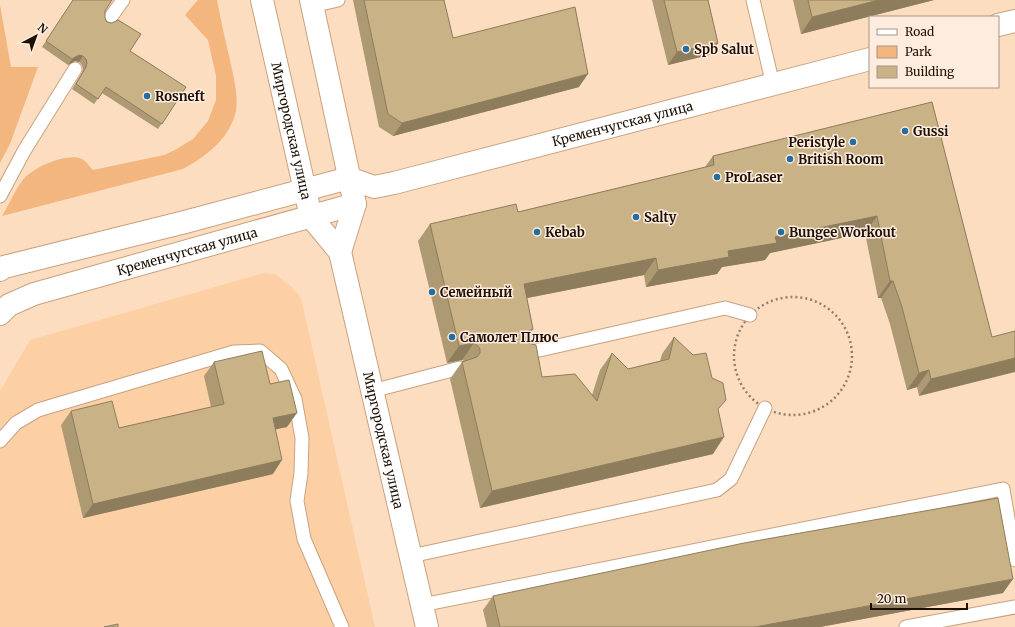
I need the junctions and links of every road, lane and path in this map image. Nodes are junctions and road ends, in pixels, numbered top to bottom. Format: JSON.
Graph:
{"nodes":[{"id":1,"x":123,"y":0,"type":"edge"},
{"id":2,"x":262,"y":0,"type":"edge"},
{"id":3,"x":338,"y":0,"type":"edge"},
{"id":4,"x":753,"y":0,"type":"edge"},
{"id":5,"x":312,"y":3,"type":"edge"},
{"id":6,"x":108,"y":21,"type":"edge"},
{"id":7,"x":1015,"y":21,"type":"edge"},
{"id":8,"x":999,"y":25,"type":"edge"},
{"id":9,"x":869,"y":59,"type":"edge"},
{"id":10,"x":75,"y":68,"type":"edge"},
{"id":11,"x":773,"y":85,"type":"junction"},
{"id":12,"x":349,"y":178,"type":"junction"},
{"id":13,"x":374,"y":187,"type":"junction"},
{"id":14,"x":305,"y":190,"type":"junction"},
{"id":15,"x":0,"y":196,"type":"edge"},
{"id":16,"x":355,"y":204,"type":"junction"},
{"id":17,"x":311,"y":217,"type":"junction"},
{"id":18,"x":340,"y":252,"type":"junction"},
{"id":19,"x":2,"y":266,"type":"edge"},
{"id":20,"x":0,"y":314,"type":"edge"},
{"id":21,"x":750,"y":315,"type":"junction"},
{"id":22,"x":522,"y":354,"type":"edge"},
{"id":23,"x":460,"y":368,"type":"edge"},
{"id":24,"x":372,"y":391,"type":"junction"},
{"id":25,"x":765,"y":408,"type":"junction"},
{"id":26,"x":0,"y":441,"type":"edge"},
{"id":27,"x":411,"y":556,"type":"junction"},
{"id":28,"x":1015,"y":560,"type":"edge"},
{"id":29,"x":422,"y":606,"type":"junction"},
{"id":30,"x":1015,"y":607,"type":"edge"},
{"id":31,"x":342,"y":627,"type":"edge"},
{"id":32,"x":427,"y":627,"type":"edge"},
{"id":33,"x":906,"y":627,"type":"edge"}],
"edges":[{"from":1,"to":6,"type":"lane"},
{"from":2,"to":14,"type":"street","name":"Миргородская улица"},
{"from":3,"to":5,"type":"lane"},
{"from":4,"to":11,"type":"lane"},
{"from":5,"to":12,"type":"street"},
{"from":7,"to":8,"type":"street"},
{"from":9,"to":11,"type":"street","name":"Кременчугская улица"},
{"from":10,"to":15,"type":"lane"},
{"from":11,"to":13,"type":"street","name":"Кременчугская улица"},
{"from":12,"to":13,"type":"street"},
{"from":12,"to":14,"type":"street"},
{"from":12,"to":16,"type":"street"},
{"from":13,"to":16,"type":"street","name":"Кременчугская улица"},
{"from":14,"to":17,"type":"street","name":"Миргородская улица"},
{"from":14,"to":19,"type":"street"},
{"from":16,"to":17,"type":"street","name":"Кременчугская улица"},
{"from":16,"to":18,"type":"street"},
{"from":17,"to":18,"type":"street","name":"Миргородская улица"},
{"from":17,"to":20,"type":"street","name":"Кременчугская улица"},
{"from":18,"to":24,"type":"street","name":"Миргородская улица"},
{"from":21,"to":22,"type":"lane"},
{"from":21,"to":25,"type":"path"},
{"from":21,"to":25,"type":"path"},
{"from":23,"to":24,"type":"lane"},
{"from":24,"to":27,"type":"street","name":"Миргородская улица"},
{"from":25,"to":27,"type":"lane"},
{"from":26,"to":31,"type":"lane"},
{"from":27,"to":29,"type":"street","name":"Миргородская улица"},
{"from":28,"to":29,"type":"lane"},
{"from":29,"to":32,"type":"street","name":"Миргородская улица"},
{"from":30,"to":33,"type":"lane"}]}
